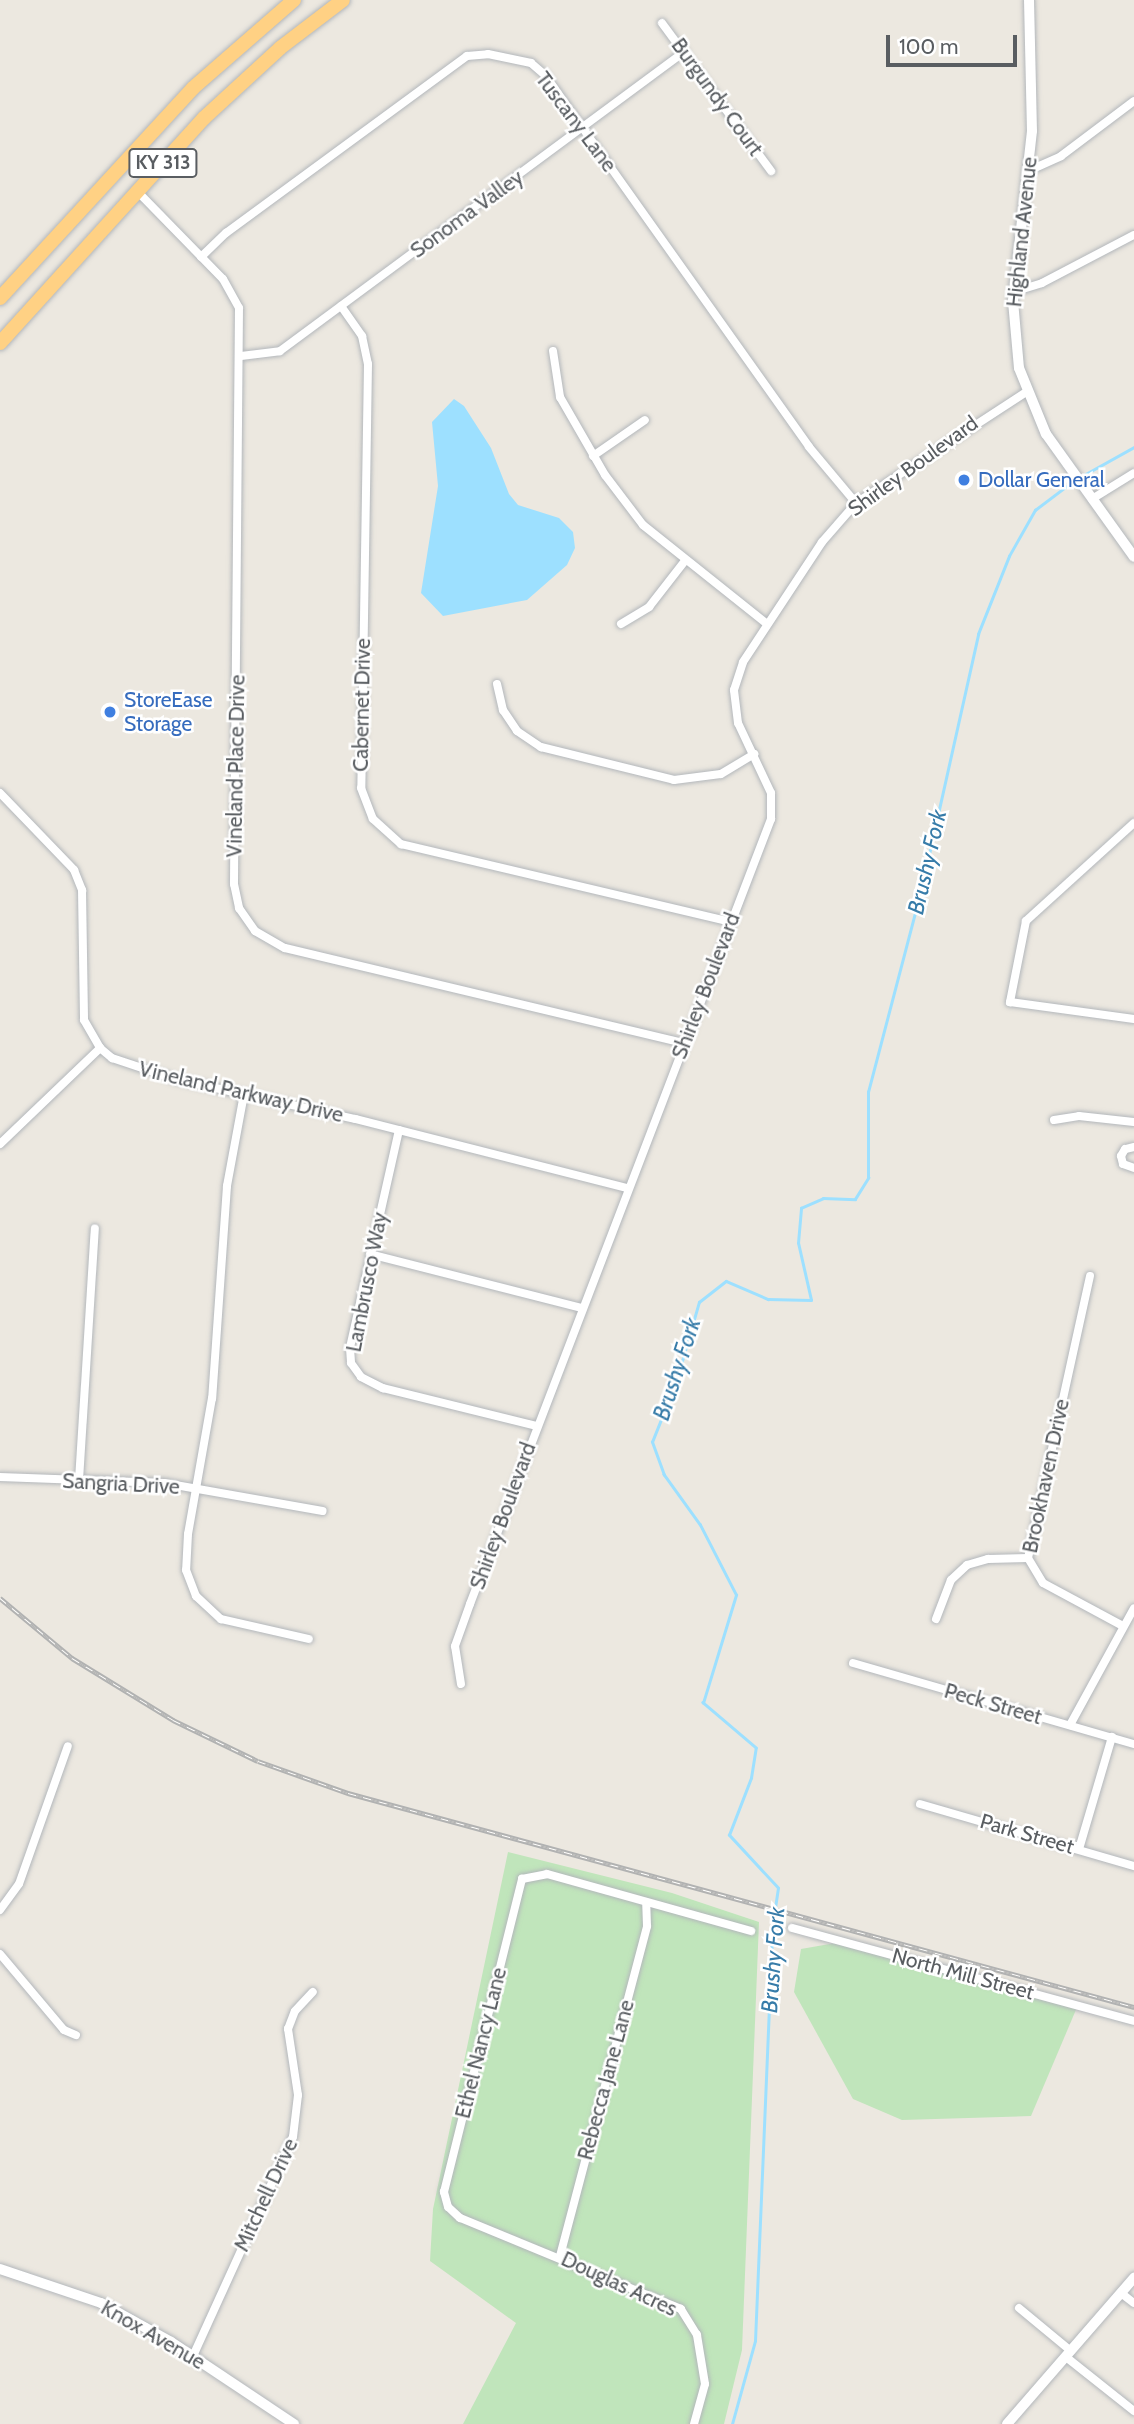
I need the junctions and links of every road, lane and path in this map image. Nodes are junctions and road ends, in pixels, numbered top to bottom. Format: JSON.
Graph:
{"nodes":[{"id":1,"x":294,"y":0,"type":"edge"},
{"id":2,"x":343,"y":0,"type":"edge"},
{"id":3,"x":1029,"y":0,"type":"edge"},
{"id":4,"x":662,"y":23,"type":"dead end"},
{"id":5,"x":684,"y":52,"type":"junction"},
{"id":6,"x":1134,"y":101,"type":"edge"},
{"id":7,"x":583,"y":128,"type":"junction"},
{"id":8,"x":771,"y":171,"type":"dead end"},
{"id":9,"x":1028,"y":172,"type":"junction"},
{"id":10,"x":137,"y":191,"type":"junction"},
{"id":11,"x":1134,"y":235,"type":"edge"},
{"id":12,"x":201,"y":257,"type":"junction"},
{"id":13,"x":1013,"y":292,"type":"junction"},
{"id":14,"x":0,"y":298,"type":"edge"},
{"id":15,"x":341,"y":306,"type":"junction"},
{"id":16,"x":0,"y":343,"type":"edge"},
{"id":17,"x":553,"y":351,"type":"dead end"},
{"id":18,"x":241,"y":356,"type":"junction"},
{"id":19,"x":1026,"y":392,"type":"junction"},
{"id":20,"x":645,"y":420,"type":"dead end"},
{"id":21,"x":593,"y":456,"type":"junction"},
{"id":22,"x":1134,"y":473,"type":"edge"},
{"id":23,"x":1092,"y":499,"type":"junction"},
{"id":24,"x":856,"y":503,"type":"junction"},
{"id":25,"x":1134,"y":556,"type":"edge"},
{"id":26,"x":684,"y":562,"type":"junction"},
{"id":27,"x":621,"y":624,"type":"dead end"},
{"id":28,"x":767,"y":624,"type":"junction"},
{"id":29,"x":497,"y":684,"type":"dead end"},
{"id":30,"x":754,"y":754,"type":"junction"},
{"id":31,"x":0,"y":793,"type":"edge"},
{"id":32,"x":1134,"y":823,"type":"edge"},
{"id":33,"x":730,"y":922,"type":"junction"},
{"id":34,"x":1134,"y":1019,"type":"edge"},
{"id":35,"x":684,"y":1043,"type":"junction"},
{"id":36,"x":100,"y":1048,"type":"junction"},
{"id":37,"x":244,"y":1094,"type":"junction"},
{"id":38,"x":1054,"y":1120,"type":"dead end"},
{"id":39,"x":1134,"y":1122,"type":"edge"},
{"id":40,"x":399,"y":1130,"type":"junction"},
{"id":41,"x":0,"y":1144,"type":"edge"},
{"id":42,"x":1134,"y":1147,"type":"edge"},
{"id":43,"x":1134,"y":1168,"type":"edge"},
{"id":44,"x":627,"y":1188,"type":"junction"},
{"id":45,"x":95,"y":1229,"type":"dead end"},
{"id":46,"x":370,"y":1254,"type":"junction"},
{"id":47,"x":1090,"y":1276,"type":"dead end"},
{"id":48,"x":582,"y":1308,"type":"junction"},
{"id":49,"x":536,"y":1426,"type":"junction"},
{"id":50,"x":0,"y":1477,"type":"edge"},
{"id":51,"x":79,"y":1480,"type":"junction"},
{"id":52,"x":196,"y":1489,"type":"junction"},
{"id":53,"x":323,"y":1511,"type":"dead end"},
{"id":54,"x":1028,"y":1558,"type":"junction"},
{"id":55,"x":1134,"y":1608,"type":"edge"},
{"id":56,"x":936,"y":1619,"type":"dead end"},
{"id":57,"x":1123,"y":1626,"type":"junction"},
{"id":58,"x":309,"y":1639,"type":"dead end"},
{"id":59,"x":853,"y":1663,"type":"dead end"},
{"id":60,"x":461,"y":1684,"type":"dead end"},
{"id":61,"x":1070,"y":1725,"type":"junction"},
{"id":62,"x":1112,"y":1737,"type":"junction"},
{"id":63,"x":1134,"y":1744,"type":"edge"},
{"id":64,"x":68,"y":1746,"type":"dead end"},
{"id":65,"x":920,"y":1804,"type":"dead end"},
{"id":66,"x":1079,"y":1849,"type":"junction"},
{"id":67,"x":1134,"y":1866,"type":"edge"},
{"id":68,"x":646,"y":1903,"type":"junction"},
{"id":69,"x":0,"y":1910,"type":"edge"},
{"id":70,"x":792,"y":1928,"type":"dead end"},
{"id":71,"x":751,"y":1931,"type":"dead end"},
{"id":72,"x":0,"y":1954,"type":"edge"},
{"id":73,"x":313,"y":1992,"type":"dead end"},
{"id":74,"x":1134,"y":2021,"type":"edge"},
{"id":75,"x":76,"y":2035,"type":"dead end"},
{"id":76,"x":448,"y":2207,"type":"joint"},
{"id":77,"x":559,"y":2256,"type":"junction"},
{"id":78,"x":0,"y":2269,"type":"edge"},
{"id":79,"x":1134,"y":2278,"type":"edge"},
{"id":80,"x":1121,"y":2293,"type":"junction"},
{"id":81,"x":1134,"y":2302,"type":"edge"},
{"id":82,"x":1019,"y":2308,"type":"dead end"},
{"id":83,"x":1068,"y":2354,"type":"junction"},
{"id":84,"x":194,"y":2356,"type":"junction"},
{"id":85,"x":1134,"y":2411,"type":"edge"},
{"id":86,"x":294,"y":2424,"type":"edge"},
{"id":87,"x":694,"y":2424,"type":"edge"},
{"id":88,"x":1007,"y":2424,"type":"edge"}],
"edges":[{"from":1,"to":14,"type":"highway","number":"KY 313"},
{"from":2,"to":10,"type":"highway","number":"KY 313"},
{"from":3,"to":9,"type":"main road","name":"Highland Avenue"},
{"from":4,"to":5,"type":"street","name":"Burgundy Court"},
{"from":5,"to":7,"type":"street","name":"Sonoma Valley"},
{"from":5,"to":8,"type":"street","name":"Burgundy Court"},
{"from":6,"to":9,"type":"street"},
{"from":7,"to":12,"type":"street","name":"Tuscany Lane"},
{"from":7,"to":15,"type":"street","name":"Sonoma Valley"},
{"from":7,"to":24,"type":"street","name":"Tuscany Lane"},
{"from":9,"to":13,"type":"main road","name":"Highland Avenue"},
{"from":10,"to":12,"type":"street","name":"Vineland Place Drive"},
{"from":10,"to":16,"type":"highway","number":"KY 313"},
{"from":11,"to":13,"type":"street"},
{"from":12,"to":18,"type":"street","name":"Vineland Place Drive"},
{"from":13,"to":19,"type":"main road","name":"Highland Avenue"},
{"from":15,"to":18,"type":"street","name":"Sonoma Valley"},
{"from":15,"to":33,"type":"street","name":"Cabernet Drive"},
{"from":17,"to":21,"type":"street"},
{"from":18,"to":35,"type":"street","name":"Vineland Place Drive"},
{"from":19,"to":23,"type":"main road","name":"Highland Avenue"},
{"from":19,"to":24,"type":"street","name":"Shirley Boulevard"},
{"from":20,"to":21,"type":"street"},
{"from":21,"to":26,"type":"street"},
{"from":22,"to":23,"type":"street"},
{"from":23,"to":25,"type":"main road","name":"Highland Avenue"},
{"from":24,"to":28,"type":"street","name":"Shirley Boulevard"},
{"from":26,"to":27,"type":"street"},
{"from":26,"to":28,"type":"street"},
{"from":28,"to":30,"type":"street","name":"Shirley Boulevard"},
{"from":29,"to":30,"type":"street"},
{"from":30,"to":33,"type":"street","name":"Shirley Boulevard"},
{"from":31,"to":36,"type":"street","name":"Vineland Parkway Drive"},
{"from":32,"to":34,"type":"street"},
{"from":33,"to":35,"type":"street","name":"Shirley Boulevard"},
{"from":35,"to":44,"type":"street","name":"Shirley Boulevard"},
{"from":36,"to":37,"type":"street","name":"Vineland Parkway Drive"},
{"from":36,"to":41,"type":"street"},
{"from":37,"to":40,"type":"street","name":"Vineland Parkway Drive"},
{"from":37,"to":52,"type":"street"},
{"from":38,"to":39,"type":"street"},
{"from":40,"to":44,"type":"street","name":"Vineland Parkway Drive"},
{"from":40,"to":46,"type":"street","name":"Lambrusco Way"},
{"from":42,"to":43,"type":"street"},
{"from":44,"to":48,"type":"street","name":"Shirley Boulevard"},
{"from":45,"to":51,"type":"street"},
{"from":46,"to":48,"type":"street"},
{"from":46,"to":49,"type":"street","name":"Lambrusco Way"},
{"from":47,"to":54,"type":"street","name":"Brookhaven Drive"},
{"from":48,"to":49,"type":"street","name":"Shirley Boulevard"},
{"from":49,"to":60,"type":"street","name":"Shirley Boulevard"},
{"from":50,"to":51,"type":"street","name":"Sangria Drive"},
{"from":51,"to":52,"type":"street","name":"Sangria Drive"},
{"from":52,"to":53,"type":"street","name":"Sangria Drive"},
{"from":52,"to":58,"type":"street"},
{"from":54,"to":56,"type":"street"},
{"from":54,"to":57,"type":"street","name":"Brookhaven Drive"},
{"from":55,"to":57,"type":"street"},
{"from":57,"to":61,"type":"street"},
{"from":59,"to":61,"type":"street","name":"Peck Street"},
{"from":61,"to":62,"type":"street","name":"Peck Street"},
{"from":62,"to":63,"type":"street","name":"Peck Street"},
{"from":62,"to":66,"type":"street"},
{"from":64,"to":69,"type":"street"},
{"from":65,"to":66,"type":"street","name":"Park Street"},
{"from":66,"to":67,"type":"street","name":"Park Street"},
{"from":68,"to":71,"type":"street"},
{"from":68,"to":76,"type":"street","name":"Ethel Nancy Lane"},
{"from":68,"to":77,"type":"street","name":"Rebecca Jane Lane"},
{"from":70,"to":74,"type":"street","name":"North Mill Street"},
{"from":72,"to":75,"type":"street"},
{"from":73,"to":84,"type":"street","name":"Mitchell Drive"},
{"from":76,"to":77,"type":"street","name":"Douglas Acres"},
{"from":77,"to":87,"type":"street","name":"Douglas Acres"},
{"from":78,"to":84,"type":"main road","name":"Knox Avenue"},
{"from":79,"to":80,"type":"main road"},
{"from":80,"to":81,"type":"street"},
{"from":80,"to":83,"type":"main road"},
{"from":82,"to":83,"type":"street"},
{"from":83,"to":85,"type":"street"},
{"from":83,"to":88,"type":"main road"},
{"from":84,"to":86,"type":"main road","name":"Knox Avenue"}]}
